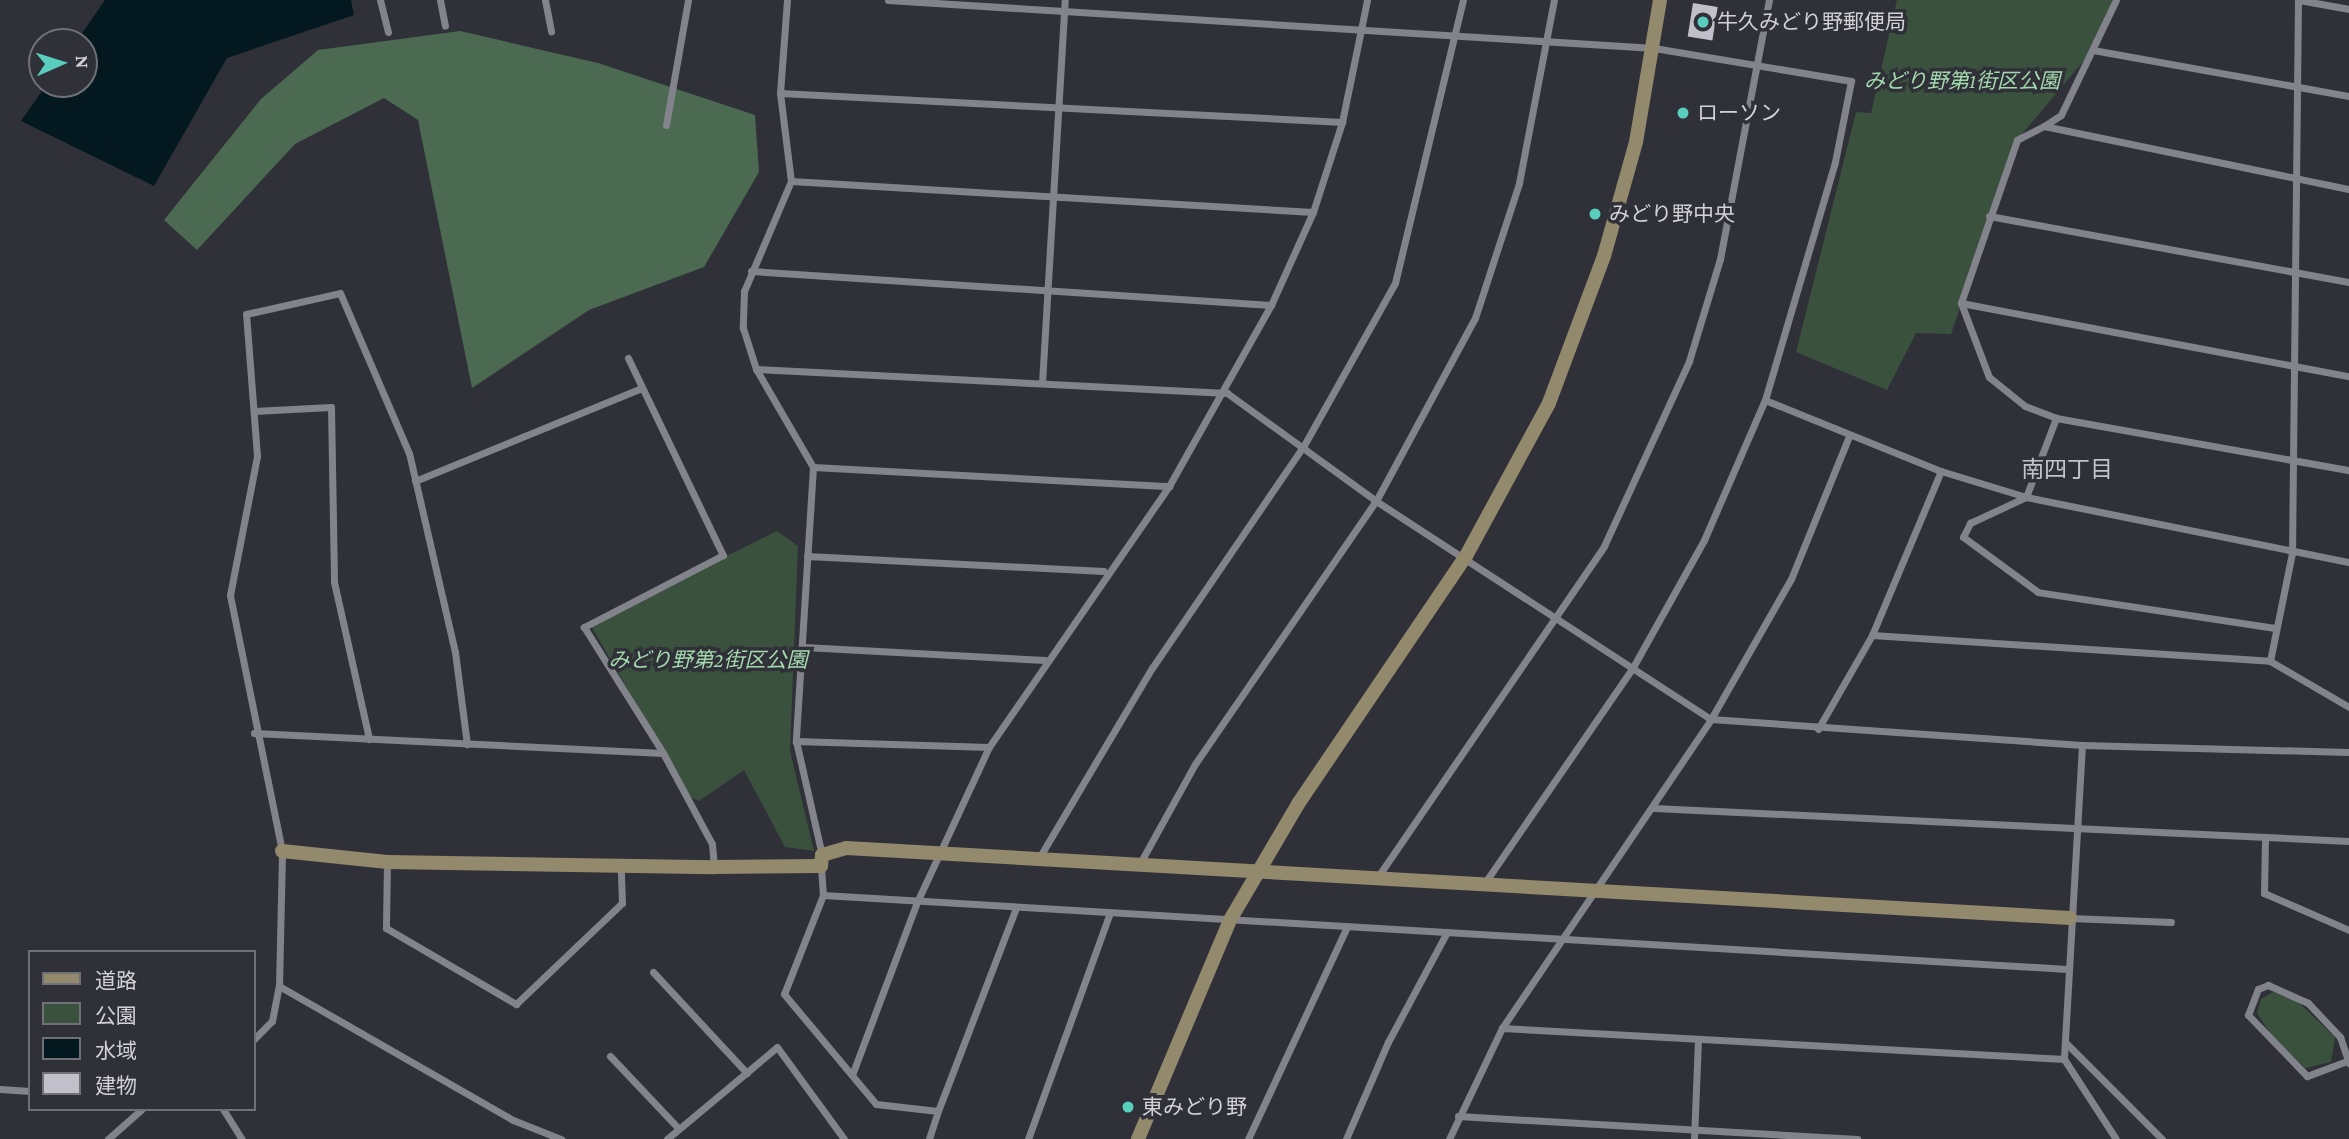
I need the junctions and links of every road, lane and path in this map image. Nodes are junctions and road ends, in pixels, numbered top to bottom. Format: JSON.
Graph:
{"nodes":[{"id":1,"x":380,"y":0,"type":"edge"},
{"id":2,"x":440,"y":0,"type":"edge"},
{"id":3,"x":545,"y":0,"type":"edge"},
{"id":4,"x":688,"y":0,"type":"edge"},
{"id":5,"x":787,"y":0,"type":"edge"},
{"id":6,"x":888,"y":0,"type":"edge"},
{"id":7,"x":1065,"y":0,"type":"edge"},
{"id":8,"x":1367,"y":0,"type":"edge"},
{"id":9,"x":1463,"y":0,"type":"edge"},
{"id":10,"x":1553,"y":0,"type":"edge"},
{"id":11,"x":1660,"y":0,"type":"edge"},
{"id":12,"x":1769,"y":0,"type":"edge"},
{"id":13,"x":2116,"y":0,"type":"edge"},
{"id":14,"x":2299,"y":0,"type":"edge"},
{"id":15,"x":2349,"y":9,"type":"edge"},
{"id":16,"x":1064,"y":12,"type":"junction"},
{"id":17,"x":445,"y":26,"type":"dead end"},
{"id":18,"x":1365,"y":30,"type":"junction"},
{"id":19,"x":551,"y":31,"type":"dead end"},
{"id":20,"x":388,"y":32,"type":"dead end"},
{"id":21,"x":1460,"y":34,"type":"junction"},
{"id":22,"x":1549,"y":40,"type":"junction"},
{"id":23,"x":1654,"y":48,"type":"junction"},
{"id":24,"x":2093,"y":50,"type":"junction"},
{"id":25,"x":1758,"y":64,"type":"junction"},
{"id":26,"x":2299,"y":86,"type":"junction"},
{"id":27,"x":780,"y":93,"type":"junction"},
{"id":28,"x":2349,"y":96,"type":"edge"},
{"id":29,"x":1054,"y":103,"type":"junction"},
{"id":30,"x":1342,"y":122,"type":"junction"},
{"id":31,"x":666,"y":125,"type":"dead end"},
{"id":32,"x":2044,"y":127,"type":"junction"},
{"id":33,"x":2298,"y":180,"type":"junction"},
{"id":34,"x":791,"y":181,"type":"junction"},
{"id":35,"x":2349,"y":189,"type":"edge"},
{"id":36,"x":1054,"y":194,"type":"junction"},
{"id":37,"x":1313,"y":212,"type":"junction"},
{"id":38,"x":1989,"y":216,"type":"junction"},
{"id":39,"x":751,"y":271,"type":"junction"},
{"id":40,"x":2298,"y":272,"type":"junction"},
{"id":41,"x":2349,"y":282,"type":"edge"},
{"id":42,"x":1049,"y":288,"type":"junction"},
{"id":43,"x":1961,"y":303,"type":"junction"},
{"id":44,"x":1271,"y":305,"type":"junction"},
{"id":45,"x":628,"y":358,"type":"dead end"},
{"id":46,"x":2294,"y":366,"type":"junction"},
{"id":47,"x":756,"y":369,"type":"junction"},
{"id":48,"x":2349,"y":376,"type":"edge"},
{"id":49,"x":1042,"y":383,"type":"junction"},
{"id":50,"x":642,"y":388,"type":"junction"},
{"id":51,"x":1227,"y":393,"type":"junction"},
{"id":52,"x":1765,"y":400,"type":"junction"},
{"id":53,"x":254,"y":411,"type":"junction"},
{"id":54,"x":2056,"y":418,"type":"junction"},
{"id":55,"x":1849,"y":436,"type":"junction"},
{"id":56,"x":1303,"y":447,"type":"junction"},
{"id":57,"x":2293,"y":460,"type":"junction"},
{"id":58,"x":813,"y":467,"type":"junction"},
{"id":59,"x":2349,"y":470,"type":"edge"},
{"id":60,"x":1941,"y":471,"type":"junction"},
{"id":61,"x":415,"y":481,"type":"junction"},
{"id":62,"x":1169,"y":486,"type":"junction"},
{"id":63,"x":2026,"y":497,"type":"junction"},
{"id":64,"x":1376,"y":501,"type":"junction"},
{"id":65,"x":2292,"y":553,"type":"junction"},
{"id":66,"x":807,"y":555,"type":"junction"},
{"id":67,"x":1466,"y":556,"type":"junction"},
{"id":68,"x":2349,"y":562,"type":"edge"},
{"id":69,"x":1104,"y":571,"type":"junction"},
{"id":70,"x":1556,"y":618,"type":"junction"},
{"id":71,"x":2275,"y":628,"type":"junction"},
{"id":72,"x":1871,"y":635,"type":"junction"},
{"id":73,"x":803,"y":648,"type":"junction"},
{"id":74,"x":1045,"y":660,"type":"junction"},
{"id":75,"x":2270,"y":661,"type":"junction"},
{"id":76,"x":1632,"y":668,"type":"junction"},
{"id":77,"x":2349,"y":707,"type":"edge"},
{"id":78,"x":1711,"y":719,"type":"junction"},
{"id":79,"x":1818,"y":729,"type":"junction"},
{"id":80,"x":254,"y":733,"type":"junction"},
{"id":81,"x":369,"y":739,"type":"junction"},
{"id":82,"x":796,"y":741,"type":"junction"},
{"id":83,"x":467,"y":744,"type":"junction"},
{"id":84,"x":2082,"y":745,"type":"junction"},
{"id":85,"x":989,"y":747,"type":"junction"},
{"id":86,"x":2349,"y":751,"type":"edge"},
{"id":87,"x":663,"y":753,"type":"junction"},
{"id":88,"x":1654,"y":808,"type":"junction"},
{"id":89,"x":2075,"y":831,"type":"junction"},
{"id":90,"x":2265,"y":840,"type":"junction"},
{"id":91,"x":2349,"y":841,"type":"edge"},
{"id":92,"x":282,"y":851,"type":"junction"},
{"id":93,"x":939,"y":853,"type":"junction"},
{"id":94,"x":1039,"y":859,"type":"junction"},
{"id":95,"x":821,"y":861,"type":"junction"},
{"id":96,"x":387,"y":862,"type":"junction"},
{"id":97,"x":621,"y":865,"type":"junction"},
{"id":98,"x":1139,"y":866,"type":"junction"},
{"id":99,"x":714,"y":867,"type":"junction"},
{"id":100,"x":1259,"y":872,"type":"junction"},
{"id":101,"x":1377,"y":878,"type":"junction"},
{"id":102,"x":1484,"y":884,"type":"junction"},
{"id":103,"x":1591,"y":889,"type":"junction"},
{"id":104,"x":823,"y":895,"type":"junction"},
{"id":105,"x":917,"y":902,"type":"junction"},
{"id":106,"x":1016,"y":908,"type":"junction"},
{"id":107,"x":1110,"y":913,"type":"junction"},
{"id":108,"x":2070,"y":918,"type":"junction"},
{"id":109,"x":1230,"y":920,"type":"junction"},
{"id":110,"x":2171,"y":922,"type":"dead end"},
{"id":111,"x":1347,"y":926,"type":"junction"},
{"id":112,"x":2349,"y":930,"type":"edge"},
{"id":113,"x":1447,"y":932,"type":"junction"},
{"id":114,"x":1558,"y":939,"type":"junction"},
{"id":115,"x":2067,"y":969,"type":"junction"},
{"id":116,"x":653,"y":972,"type":"dead end"},
{"id":117,"x":279,"y":986,"type":"junction"},
{"id":118,"x":1502,"y":1028,"type":"junction"},
{"id":119,"x":256,"y":1037,"type":"edge"},
{"id":120,"x":1698,"y":1039,"type":"junction"},
{"id":121,"x":2066,"y":1042,"type":"junction"},
{"id":122,"x":610,"y":1056,"type":"dead end"},
{"id":123,"x":2064,"y":1059,"type":"junction"},
{"id":124,"x":2348,"y":1062,"type":"edge"},
{"id":125,"x":747,"y":1073,"type":"junction"},
{"id":126,"x":852,"y":1075,"type":"junction"},
{"id":127,"x":0,"y":1089,"type":"edge"},
{"id":128,"x":28,"y":1091,"type":"edge"},
{"id":129,"x":140,"y":1111,"type":"edge"},
{"id":130,"x":224,"y":1111,"type":"edge"},
{"id":131,"x":937,"y":1111,"type":"junction"},
{"id":132,"x":1458,"y":1116,"type":"junction"},
{"id":133,"x":679,"y":1129,"type":"junction"},
{"id":134,"x":1694,"y":1130,"type":"junction"},
{"id":135,"x":108,"y":1139,"type":"edge"},
{"id":136,"x":242,"y":1139,"type":"edge"},
{"id":137,"x":561,"y":1139,"type":"edge"},
{"id":138,"x":667,"y":1139,"type":"edge"},
{"id":139,"x":844,"y":1139,"type":"edge"},
{"id":140,"x":929,"y":1139,"type":"edge"},
{"id":141,"x":1028,"y":1139,"type":"edge"},
{"id":142,"x":1138,"y":1139,"type":"edge"},
{"id":143,"x":1248,"y":1139,"type":"edge"},
{"id":144,"x":1346,"y":1139,"type":"edge"},
{"id":145,"x":1449,"y":1139,"type":"edge"},
{"id":146,"x":1693,"y":1139,"type":"edge"},
{"id":147,"x":1857,"y":1139,"type":"edge"},
{"id":148,"x":2116,"y":1139,"type":"edge"},
{"id":149,"x":2162,"y":1139,"type":"edge"}],
"edges":[{"from":1,"to":20,"type":"street"},
{"from":2,"to":17,"type":"street"},
{"from":3,"to":19,"type":"street"},
{"from":4,"to":31,"type":"street"},
{"from":5,"to":27,"type":"street"},
{"from":6,"to":16,"type":"street"},
{"from":7,"to":16,"type":"street"},
{"from":8,"to":18,"type":"street"},
{"from":9,"to":21,"type":"street"},
{"from":10,"to":22,"type":"street"},
{"from":11,"to":23,"type":"street"},
{"from":12,"to":25,"type":"street"},
{"from":13,"to":24,"type":"street"},
{"from":14,"to":15,"type":"street"},
{"from":14,"to":26,"type":"street"},
{"from":16,"to":18,"type":"street"},
{"from":16,"to":29,"type":"street"},
{"from":18,"to":21,"type":"street"},
{"from":18,"to":30,"type":"street"},
{"from":21,"to":22,"type":"street"},
{"from":21,"to":56,"type":"street"},
{"from":22,"to":23,"type":"street"},
{"from":22,"to":64,"type":"street"},
{"from":23,"to":25,"type":"street"},
{"from":23,"to":67,"type":"street"},
{"from":24,"to":26,"type":"street"},
{"from":24,"to":32,"type":"street"},
{"from":25,"to":52,"type":"street"},
{"from":25,"to":70,"type":"street"},
{"from":26,"to":28,"type":"street"},
{"from":26,"to":33,"type":"street"},
{"from":27,"to":29,"type":"street"},
{"from":27,"to":34,"type":"street"},
{"from":29,"to":30,"type":"street"},
{"from":29,"to":36,"type":"street"},
{"from":30,"to":37,"type":"street"},
{"from":32,"to":33,"type":"street"},
{"from":32,"to":38,"type":"street"},
{"from":33,"to":35,"type":"street"},
{"from":33,"to":40,"type":"street"},
{"from":34,"to":36,"type":"street"},
{"from":34,"to":39,"type":"street"},
{"from":36,"to":37,"type":"street"},
{"from":36,"to":42,"type":"street"},
{"from":37,"to":44,"type":"street"},
{"from":38,"to":40,"type":"street"},
{"from":38,"to":43,"type":"street"},
{"from":39,"to":42,"type":"street"},
{"from":39,"to":47,"type":"street"},
{"from":40,"to":41,"type":"street"},
{"from":40,"to":46,"type":"street"},
{"from":42,"to":44,"type":"street"},
{"from":42,"to":49,"type":"street"},
{"from":43,"to":46,"type":"street"},
{"from":43,"to":54,"type":"street"},
{"from":44,"to":51,"type":"street"},
{"from":45,"to":50,"type":"street"},
{"from":46,"to":48,"type":"street"},
{"from":46,"to":57,"type":"street"},
{"from":47,"to":49,"type":"street"},
{"from":47,"to":58,"type":"street"},
{"from":49,"to":51,"type":"street"},
{"from":50,"to":61,"type":"street"},
{"from":50,"to":87,"type":"street"},
{"from":51,"to":56,"type":"street"},
{"from":51,"to":62,"type":"street"},
{"from":52,"to":55,"type":"street"},
{"from":52,"to":76,"type":"street"},
{"from":53,"to":61,"type":"street"},
{"from":53,"to":80,"type":"street"},
{"from":53,"to":81,"type":"street"},
{"from":54,"to":57,"type":"street"},
{"from":54,"to":63,"type":"street"},
{"from":55,"to":60,"type":"street"},
{"from":55,"to":78,"type":"street"},
{"from":56,"to":64,"type":"street"},
{"from":56,"to":94,"type":"street"},
{"from":57,"to":59,"type":"street"},
{"from":57,"to":65,"type":"street"},
{"from":58,"to":62,"type":"street"},
{"from":58,"to":66,"type":"street"},
{"from":60,"to":63,"type":"street"},
{"from":60,"to":72,"type":"street"},
{"from":61,"to":83,"type":"street"},
{"from":62,"to":69,"type":"street"},
{"from":63,"to":65,"type":"street"},
{"from":63,"to":71,"type":"street"},
{"from":64,"to":67,"type":"street"},
{"from":64,"to":98,"type":"street"},
{"from":65,"to":68,"type":"street"},
{"from":65,"to":71,"type":"street"},
{"from":66,"to":69,"type":"street"},
{"from":66,"to":73,"type":"street"},
{"from":67,"to":70,"type":"street"},
{"from":67,"to":100,"type":"street"},
{"from":69,"to":74,"type":"street"},
{"from":70,"to":76,"type":"street"},
{"from":70,"to":101,"type":"street"},
{"from":71,"to":75,"type":"street"},
{"from":72,"to":75,"type":"street"},
{"from":72,"to":79,"type":"street"},
{"from":73,"to":74,"type":"street"},
{"from":73,"to":82,"type":"street"},
{"from":74,"to":85,"type":"street"},
{"from":75,"to":77,"type":"street"},
{"from":76,"to":78,"type":"street"},
{"from":76,"to":102,"type":"street"},
{"from":78,"to":79,"type":"street"},
{"from":78,"to":88,"type":"street"},
{"from":79,"to":84,"type":"street"},
{"from":80,"to":81,"type":"street"},
{"from":80,"to":92,"type":"street"},
{"from":81,"to":83,"type":"street"},
{"from":82,"to":85,"type":"street"},
{"from":82,"to":95,"type":"street"},
{"from":83,"to":87,"type":"street"},
{"from":84,"to":86,"type":"street"},
{"from":84,"to":89,"type":"street"},
{"from":85,"to":93,"type":"street"},
{"from":87,"to":99,"type":"street"},
{"from":88,"to":89,"type":"street"},
{"from":88,"to":103,"type":"street"},
{"from":89,"to":90,"type":"street"},
{"from":89,"to":108,"type":"street"},
{"from":90,"to":91,"type":"street"},
{"from":90,"to":112,"type":"street"},
{"from":92,"to":96,"type":"street"},
{"from":92,"to":117,"type":"street"},
{"from":93,"to":94,"type":"street"},
{"from":93,"to":95,"type":"street"},
{"from":93,"to":105,"type":"street"},
{"from":94,"to":98,"type":"street"},
{"from":95,"to":99,"type":"street"},
{"from":95,"to":104,"type":"street"},
{"from":96,"to":97,"type":"street"},
{"from":96,"to":97,"type":"street"},
{"from":97,"to":99,"type":"street"},
{"from":98,"to":100,"type":"street"},
{"from":100,"to":101,"type":"street"},
{"from":100,"to":109,"type":"street"},
{"from":101,"to":102,"type":"street"},
{"from":102,"to":103,"type":"street"},
{"from":103,"to":108,"type":"street"},
{"from":103,"to":114,"type":"street"},
{"from":104,"to":105,"type":"street"},
{"from":104,"to":126,"type":"street"},
{"from":105,"to":106,"type":"street"},
{"from":105,"to":126,"type":"street"},
{"from":106,"to":107,"type":"street"},
{"from":106,"to":131,"type":"street"},
{"from":107,"to":109,"type":"street"},
{"from":107,"to":141,"type":"street"},
{"from":108,"to":110,"type":"street"},
{"from":108,"to":115,"type":"street"},
{"from":109,"to":111,"type":"street"},
{"from":109,"to":142,"type":"street"},
{"from":111,"to":113,"type":"street"},
{"from":111,"to":143,"type":"street"},
{"from":113,"to":114,"type":"street"},
{"from":113,"to":144,"type":"street"},
{"from":114,"to":115,"type":"street"},
{"from":114,"to":118,"type":"street"},
{"from":115,"to":121,"type":"street"},
{"from":116,"to":125,"type":"street"},
{"from":117,"to":119,"type":"street"},
{"from":117,"to":137,"type":"street"},
{"from":118,"to":120,"type":"street"},
{"from":118,"to":132,"type":"street"},
{"from":120,"to":123,"type":"street"},
{"from":120,"to":134,"type":"street"},
{"from":121,"to":123,"type":"street"},
{"from":121,"to":149,"type":"street"},
{"from":122,"to":133,"type":"street"},
{"from":123,"to":148,"type":"street"},
{"from":124,"to":124,"type":"street"},
{"from":125,"to":133,"type":"street"},
{"from":125,"to":139,"type":"street"},
{"from":126,"to":131,"type":"street"},
{"from":127,"to":128,"type":"street"},
{"from":129,"to":135,"type":"street"},
{"from":130,"to":136,"type":"street"},
{"from":131,"to":140,"type":"street"},
{"from":132,"to":134,"type":"street"},
{"from":132,"to":145,"type":"street"},
{"from":133,"to":138,"type":"street"},
{"from":134,"to":146,"type":"street"},
{"from":134,"to":147,"type":"street"}]}
